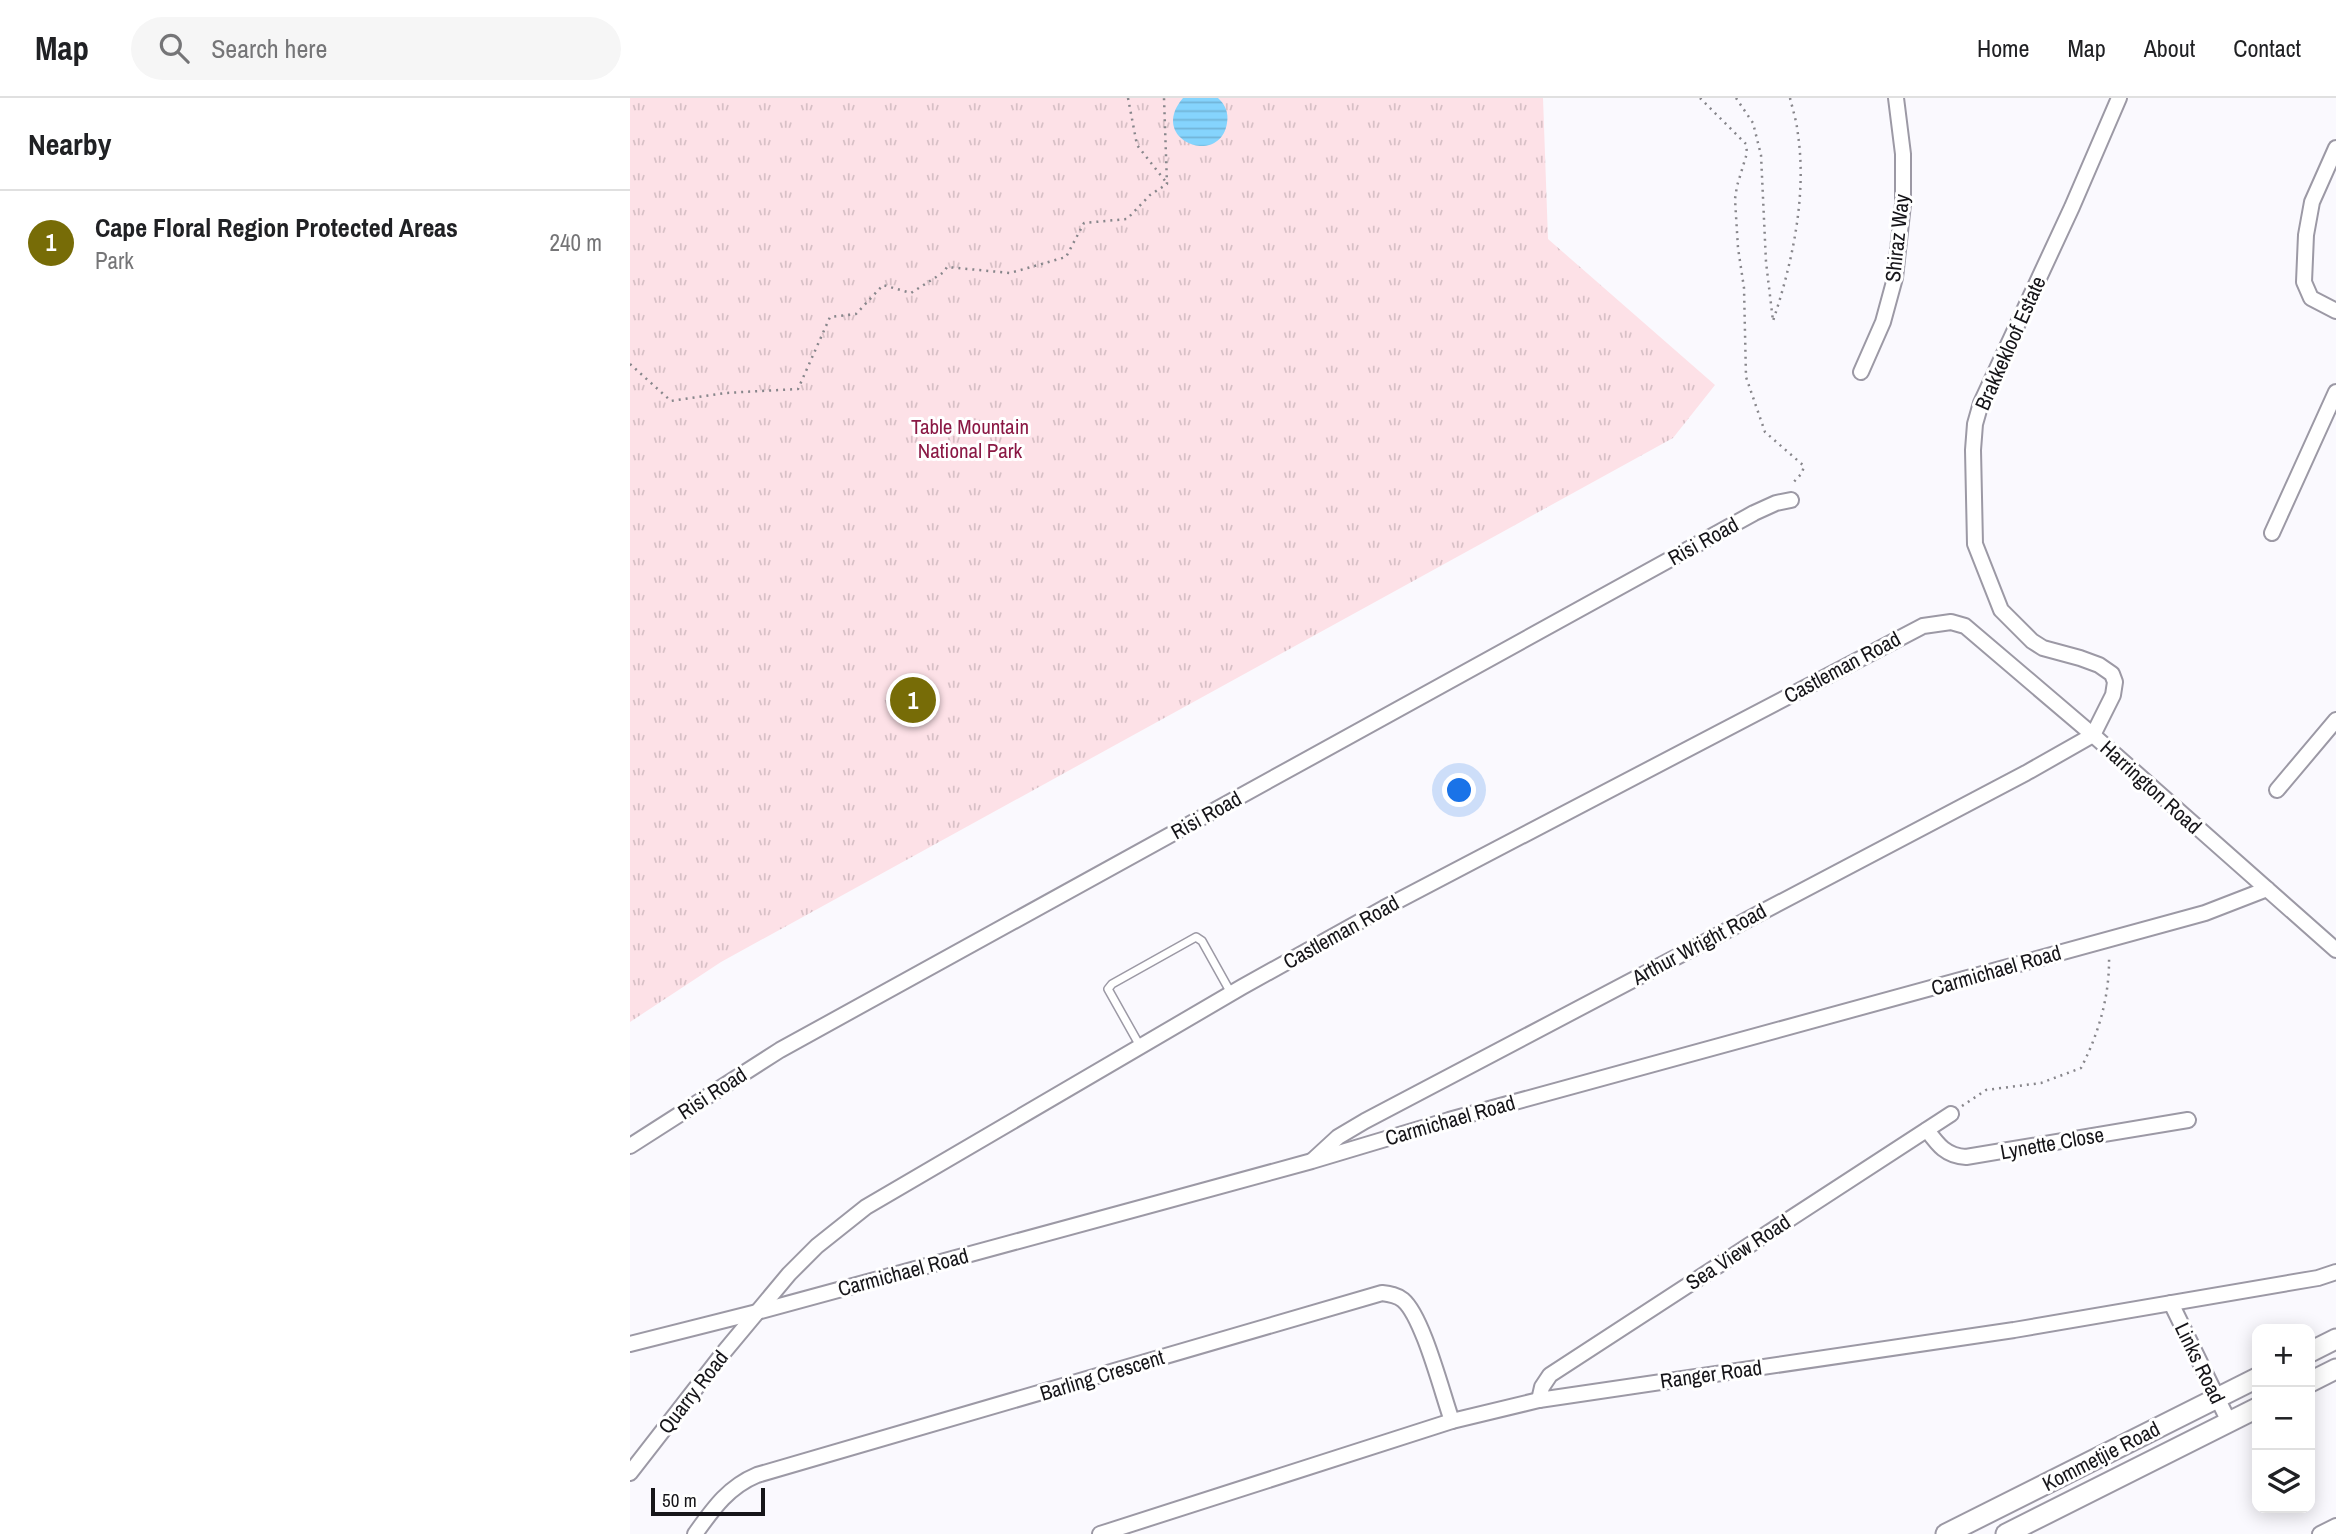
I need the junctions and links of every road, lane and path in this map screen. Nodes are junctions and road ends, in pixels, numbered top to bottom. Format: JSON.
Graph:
{"nodes":[{"id":1,"x":1128,"y":98,"type":"edge"},
{"id":2,"x":1164,"y":98,"type":"edge"},
{"id":3,"x":1700,"y":98,"type":"edge"},
{"id":4,"x":1736,"y":98,"type":"edge"},
{"id":5,"x":1790,"y":98,"type":"edge"},
{"id":6,"x":1896,"y":98,"type":"edge"},
{"id":7,"x":2119,"y":98,"type":"edge"},
{"id":8,"x":2336,"y":148,"type":"edge"},
{"id":9,"x":1167,"y":184,"type":"junction"},
{"id":10,"x":2336,"y":311,"type":"edge"},
{"id":11,"x":630,"y":363,"type":"edge"},
{"id":12,"x":1861,"y":372,"type":"dead end"},
{"id":13,"x":2336,"y":392,"type":"edge"},
{"id":14,"x":1791,"y":500,"type":"dead end"},
{"id":15,"x":1776,"y":503,"type":"junction"},
{"id":16,"x":2272,"y":533,"type":"dead end"},
{"id":17,"x":1965,"y":626,"type":"joint"},
{"id":18,"x":2336,"y":720,"type":"edge"},
{"id":19,"x":2093,"y":736,"type":"junction"},
{"id":20,"x":2277,"y":790,"type":"dead end"},
{"id":21,"x":2267,"y":889,"type":"junction"},
{"id":22,"x":2108,"y":939,"type":"junction"},
{"id":23,"x":2336,"y":950,"type":"edge"},
{"id":24,"x":1231,"y":993,"type":"junction"},
{"id":25,"x":1140,"y":1045,"type":"junction"},
{"id":26,"x":1951,"y":1114,"type":"joint"},
{"id":27,"x":2188,"y":1120,"type":"dead end"},
{"id":28,"x":1927,"y":1130,"type":"junction"},
{"id":29,"x":630,"y":1146,"type":"edge"},
{"id":30,"x":1312,"y":1161,"type":"junction"},
{"id":31,"x":2336,"y":1272,"type":"edge"},
{"id":32,"x":2171,"y":1303,"type":"junction"},
{"id":33,"x":757,"y":1312,"type":"junction"},
{"id":34,"x":2336,"y":1339,"type":"edge"},
{"id":35,"x":630,"y":1344,"type":"edge"},
{"id":36,"x":2315,"y":1350,"type":"edge"},
{"id":37,"x":2336,"y":1369,"type":"edge"},
{"id":38,"x":2315,"y":1380,"type":"edge"},
{"id":39,"x":2252,"y":1381,"type":"edge"},
{"id":40,"x":2217,"y":1399,"type":"junction"},
{"id":41,"x":1539,"y":1400,"type":"junction"},
{"id":42,"x":2252,"y":1411,"type":"edge"},
{"id":43,"x":1452,"y":1421,"type":"junction"},
{"id":44,"x":2230,"y":1422,"type":"junction"},
{"id":45,"x":630,"y":1473,"type":"edge"},
{"id":46,"x":2336,"y":1526,"type":"edge"},
{"id":47,"x":695,"y":1534,"type":"edge"},
{"id":48,"x":1100,"y":1534,"type":"edge"},
{"id":49,"x":1946,"y":1534,"type":"edge"},
{"id":50,"x":2006,"y":1534,"type":"edge"},
{"id":51,"x":2320,"y":1534,"type":"edge"}],
"edges":[{"from":1,"to":9,"type":"path"},
{"from":2,"to":9,"type":"path"},
{"from":3,"to":15,"type":"path"},
{"from":4,"to":5,"type":"path"},
{"from":6,"to":12,"type":"street","name":"Shiraz Way"},
{"from":7,"to":19,"type":"street","name":"Brakkekloof Estate"},
{"from":8,"to":10,"type":"street"},
{"from":9,"to":11,"type":"path"},
{"from":13,"to":16,"type":"street"},
{"from":14,"to":15,"type":"street","name":"Risi Road"},
{"from":15,"to":29,"type":"street","name":"Risi Road"},
{"from":17,"to":19,"type":"street","name":"Harrington Road"},
{"from":17,"to":24,"type":"street","name":"Castleman Road"},
{"from":18,"to":20,"type":"street"},
{"from":19,"to":21,"type":"street","name":"Harrington Road"},
{"from":19,"to":30,"type":"street","name":"Arthur Wright Road"},
{"from":21,"to":22,"type":"street","name":"Carmichael Road"},
{"from":21,"to":23,"type":"street","name":"Harrington Road"},
{"from":22,"to":26,"type":"path"},
{"from":22,"to":30,"type":"street","name":"Carmichael Road"},
{"from":24,"to":25,"type":"street","name":"Castleman Road"},
{"from":24,"to":25,"type":"lane"},
{"from":25,"to":33,"type":"street","name":"Castleman Road"},
{"from":26,"to":28,"type":"street","name":"Sea View Road"},
{"from":27,"to":28,"type":"street","name":"Lynette Close"},
{"from":28,"to":41,"type":"street","name":"Sea View Road"},
{"from":30,"to":33,"type":"street","name":"Carmichael Road"},
{"from":31,"to":32,"type":"street","name":"Ranger Road"},
{"from":32,"to":40,"type":"street","name":"Links Road"},
{"from":32,"to":41,"type":"street","name":"Ranger Road"},
{"from":33,"to":35,"type":"street","name":"Carmichael Road"},
{"from":33,"to":45,"type":"street","name":"Quarry Road"},
{"from":34,"to":36,"type":"main road"},
{"from":37,"to":38,"type":"main road"},
{"from":39,"to":40,"type":"main road","name":"Kommetjie Road"},
{"from":40,"to":44,"type":"street","name":"Links Road"},
{"from":40,"to":49,"type":"main road","name":"Kommetjie Road"},
{"from":41,"to":43,"type":"street","name":"Ranger Road"},
{"from":42,"to":44,"type":"main road","name":"Kommetjie Road"},
{"from":43,"to":47,"type":"street","name":"Barling Crescent"},
{"from":43,"to":48,"type":"street","name":"Ranger Road"},
{"from":44,"to":50,"type":"main road","name":"Kommetjie Road"},
{"from":46,"to":51,"type":"street"}]}
